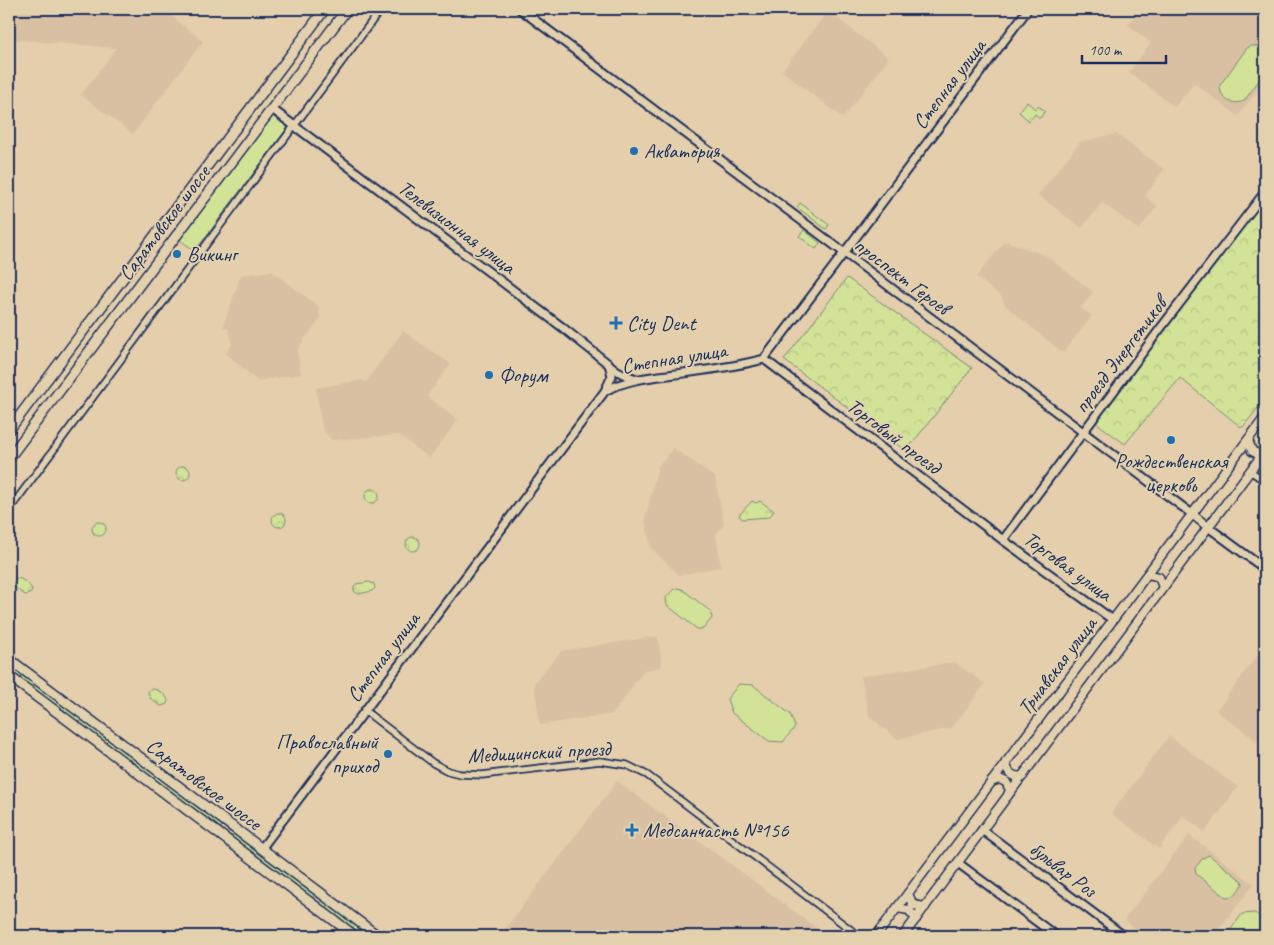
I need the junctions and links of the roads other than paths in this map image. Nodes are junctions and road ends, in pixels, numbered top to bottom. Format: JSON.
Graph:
{"nodes":[{"id":1,"x":325,"y":9,"type":"edge"},
{"id":2,"x":346,"y":9,"type":"edge"},
{"id":3,"x":381,"y":9,"type":"edge"},
{"id":4,"x":520,"y":9,"type":"edge"},
{"id":5,"x":1028,"y":9,"type":"edge"},
{"id":6,"x":258,"y":98,"type":"junction"},
{"id":7,"x":272,"y":109,"type":"junction"},
{"id":8,"x":294,"y":126,"type":"junction"},
{"id":9,"x":1265,"y":192,"type":"edge"},
{"id":10,"x":844,"y":254,"type":"junction"},
{"id":11,"x":764,"y":359,"type":"junction"},
{"id":12,"x":609,"y":363,"type":"junction"},
{"id":13,"x":638,"y":379,"type":"junction"},
{"id":14,"x":605,"y":391,"type":"junction"},
{"id":15,"x":1265,"y":417,"type":"edge"},
{"id":16,"x":9,"y":430,"type":"edge"},
{"id":17,"x":1083,"y":433,"type":"junction"},
{"id":18,"x":1248,"y":440,"type":"junction"},
{"id":19,"x":1264,"y":452,"type":"edge"},
{"id":20,"x":9,"y":458,"type":"edge"},
{"id":21,"x":1250,"y":471,"type":"junction"},
{"id":22,"x":1265,"y":482,"type":"edge"},
{"id":23,"x":9,"y":510,"type":"edge"},
{"id":24,"x":1192,"y":514,"type":"junction"},
{"id":25,"x":1208,"y":527,"type":"junction"},
{"id":26,"x":1003,"y":540,"type":"junction"},
{"id":27,"x":1265,"y":569,"type":"edge"},
{"id":28,"x":1148,"y":574,"type":"junction"},
{"id":29,"x":1163,"y":587,"type":"junction"},
{"id":30,"x":1113,"y":620,"type":"junction"},
{"id":31,"x":9,"y":659,"type":"edge"},
{"id":32,"x":9,"y":676,"type":"edge"},
{"id":33,"x":365,"y":711,"type":"junction"},
{"id":34,"x":1006,"y":762,"type":"junction"},
{"id":35,"x":1023,"y":776,"type":"junction"},
{"id":36,"x":992,"y":782,"type":"junction"},
{"id":37,"x":1007,"y":797,"type":"junction"},
{"id":38,"x":229,"y":825,"type":"junction"},
{"id":39,"x":982,"y":830,"type":"junction"},
{"id":40,"x":221,"y":837,"type":"junction"},
{"id":41,"x":261,"y":850,"type":"junction"},
{"id":42,"x":958,"y":863,"type":"junction"},
{"id":43,"x":908,"y":894,"type":"junction"},
{"id":44,"x":321,"y":895,"type":"junction"},
{"id":45,"x":314,"y":905,"type":"junction"},
{"id":46,"x":925,"y":907,"type":"junction"},
{"id":47,"x":897,"y":908,"type":"junction"},
{"id":48,"x":916,"y":919,"type":"junction"},
{"id":49,"x":355,"y":936,"type":"edge"},
{"id":50,"x":378,"y":936,"type":"edge"},
{"id":51,"x":859,"y":936,"type":"edge"},
{"id":52,"x":876,"y":936,"type":"edge"},
{"id":53,"x":903,"y":936,"type":"edge"},
{"id":54,"x":1056,"y":936,"type":"edge"},
{"id":55,"x":1124,"y":936,"type":"edge"}],
"edges":[{"from":1,"to":6,"type":"main road","name":"Саратовское шоссе"},
{"from":2,"to":7,"type":"main road","name":"Саратовское шоссе"},
{"from":3,"to":8,"type":"street"},
{"from":4,"to":10,"type":"street","name":"проспект Героев"},
{"from":5,"to":10,"type":"street","name":"Степная улица"},
{"from":6,"to":7,"type":"main road","name":"Телевизионная улица"},
{"from":6,"to":16,"type":"main road","name":"Саратовское шоссе"},
{"from":7,"to":8,"type":"street","name":"Телевизионная улица"},
{"from":7,"to":20,"type":"main road","name":"Саратовское шоссе"},
{"from":8,"to":12,"type":"street","name":"Телевизионная улица"},
{"from":8,"to":23,"type":"street"},
{"from":9,"to":17,"type":"street","name":"проезд Энергетиков"},
{"from":10,"to":11,"type":"street","name":"Степная улица"},
{"from":10,"to":17,"type":"street","name":"проспект Героев"},
{"from":11,"to":13,"type":"street","name":"Степная улица"},
{"from":11,"to":26,"type":"street","name":"Торговый проезд"},
{"from":12,"to":13,"type":"street","name":"Телевизионная улица"},
{"from":12,"to":14,"type":"street"},
{"from":13,"to":14,"type":"street","name":"Степная улица"},
{"from":14,"to":33,"type":"street","name":"Степная улица"},
{"from":15,"to":18,"type":"main road","name":"Трнавская улица"},
{"from":17,"to":24,"type":"street","name":"проспект Героев"},
{"from":17,"to":26,"type":"street","name":"проезд Энергетиков"},
{"from":18,"to":19,"type":"main road"},
{"from":18,"to":24,"type":"main road","name":"Трнавская улица"},
{"from":19,"to":21,"type":"main road","name":"Трнавская улица"},
{"from":21,"to":22,"type":"street"},
{"from":21,"to":25,"type":"main road","name":"Трнавская улица"},
{"from":24,"to":25,"type":"main road","name":"проспект Героев"},
{"from":24,"to":28,"type":"main road","name":"Трнавская улица"},
{"from":25,"to":27,"type":"street","name":"проспект Героев"},
{"from":25,"to":29,"type":"main road","name":"Трнавская улица"},
{"from":26,"to":30,"type":"street","name":"Торговая улица"},
{"from":28,"to":29,"type":"main road"},
{"from":28,"to":30,"type":"main road","name":"Трнавская улица"},
{"from":29,"to":35,"type":"main road","name":"Трнавская улица"},
{"from":30,"to":34,"type":"main road","name":"Трнавская улица"},
{"from":31,"to":38,"type":"main road","name":"Саратовское шоссе"},
{"from":32,"to":40,"type":"main road","name":"Саратовское шоссе"},
{"from":33,"to":41,"type":"street","name":"Степная улица"},
{"from":33,"to":51,"type":"street","name":"Медицинский проезд"},
{"from":34,"to":35,"type":"main road"},
{"from":34,"to":36,"type":"main road","name":"Трнавская улица"},
{"from":35,"to":37,"type":"main road","name":"Трнавская улица"},
{"from":36,"to":37,"type":"main road"},
{"from":36,"to":43,"type":"main road","name":"Трнавская улица"},
{"from":37,"to":39,"type":"main road","name":"Трнавская улица"},
{"from":38,"to":40,"type":"main road"},
{"from":38,"to":41,"type":"main road","name":"Саратовское шоссе"},
{"from":39,"to":42,"type":"main road","name":"Трнавская улица"},
{"from":39,"to":55,"type":"street","name":"бульвар Роз"},
{"from":40,"to":45,"type":"main road","name":"Саратовское шоссе"},
{"from":41,"to":44,"type":"main road","name":"Саратовское шоссе"},
{"from":42,"to":46,"type":"main road","name":"Трнавская улица"},
{"from":42,"to":54,"type":"street"},
{"from":43,"to":46,"type":"main road"},
{"from":43,"to":47,"type":"main road","name":"Трнавская улица"},
{"from":44,"to":45,"type":"main road"},
{"from":44,"to":50,"type":"main road","name":"Саратовское шоссе"},
{"from":45,"to":49,"type":"main road","name":"Саратовское шоссе"},
{"from":46,"to":48,"type":"main road","name":"Трнавская улица"},
{"from":47,"to":48,"type":"main road"},
{"from":47,"to":52,"type":"main road","name":"Трнавская улица"},
{"from":48,"to":53,"type":"main road","name":"Трнавская улица"}]}
